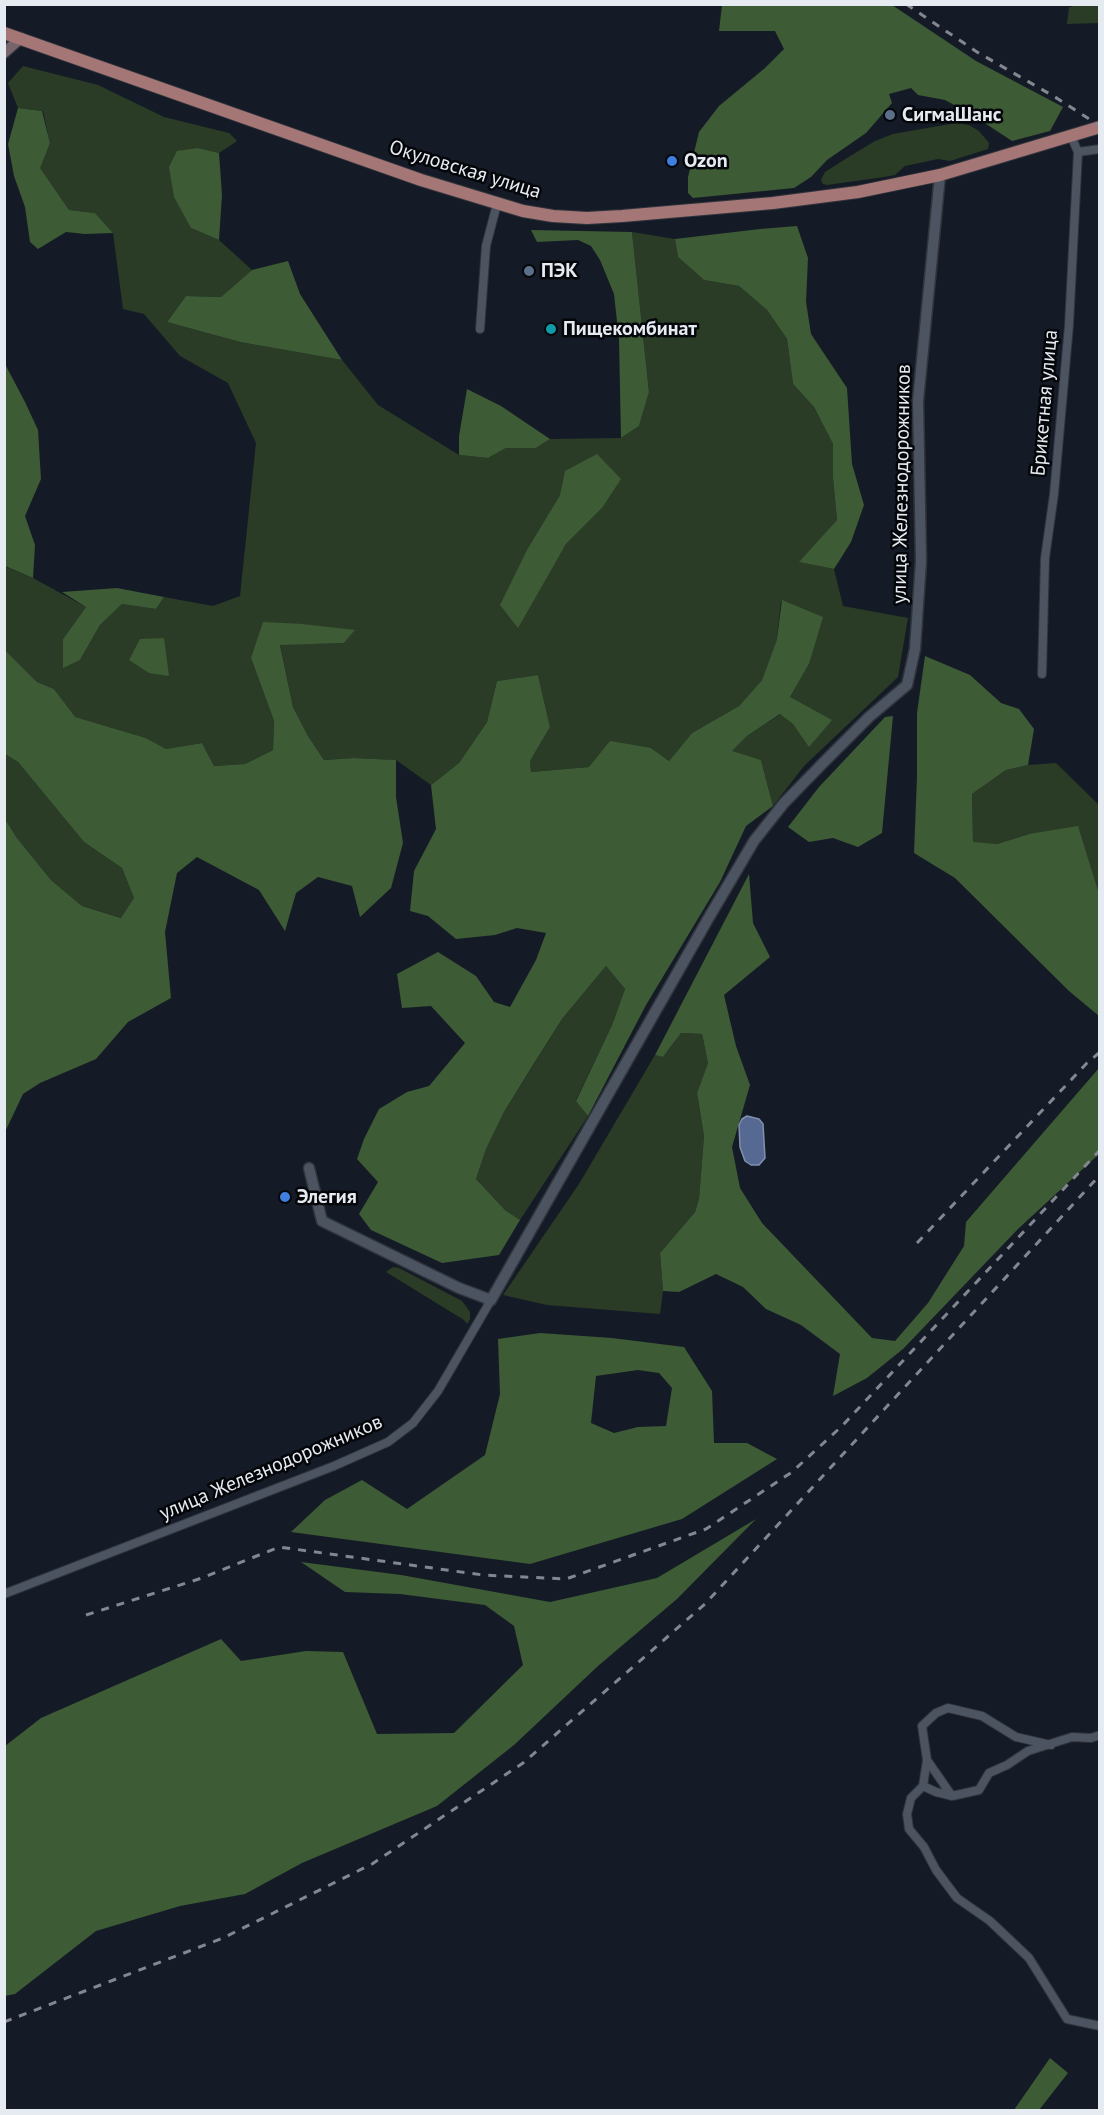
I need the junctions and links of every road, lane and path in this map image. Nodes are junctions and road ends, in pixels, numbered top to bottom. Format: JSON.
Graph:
{"nodes":[{"id":1,"x":4,"y":33,"type":"edge"},
{"id":2,"x":21,"y":38,"type":"junction"},
{"id":3,"x":4,"y":53,"type":"edge"},
{"id":4,"x":1100,"y":127,"type":"edge"},
{"id":5,"x":1071,"y":136,"type":"junction"},
{"id":6,"x":1100,"y":149,"type":"edge"},
{"id":7,"x":1078,"y":152,"type":"junction"},
{"id":8,"x":940,"y":175,"type":"junction"},
{"id":9,"x":497,"y":204,"type":"junction"},
{"id":10,"x":480,"y":329,"type":"dead end"},
{"id":11,"x":1042,"y":674,"type":"dead end"},
{"id":12,"x":309,"y":1168,"type":"dead end"},
{"id":13,"x":491,"y":1300,"type":"junction"},
{"id":14,"x":4,"y":1594,"type":"edge"},
{"id":15,"x":1100,"y":1735,"type":"edge"},
{"id":16,"x":1052,"y":1745,"type":"junction"},
{"id":17,"x":927,"y":1760,"type":"junction"},
{"id":18,"x":922,"y":1786,"type":"junction"},
{"id":19,"x":952,"y":1796,"type":"junction"},
{"id":20,"x":1100,"y":2026,"type":"edge"}],
"edges":[{"from":1,"to":2,"type":"main road","name":"Окуловская улица"},
{"from":2,"to":3,"type":"main road"},
{"from":2,"to":9,"type":"main road","name":"Окуловская улица"},
{"from":4,"to":5,"type":"main road","name":"Окуловская улица"},
{"from":5,"to":7,"type":"street","name":"Брикетная улица"},
{"from":5,"to":8,"type":"main road","name":"Окуловская улица"},
{"from":6,"to":7,"type":"street"},
{"from":7,"to":11,"type":"street","name":"Брикетная улица"},
{"from":8,"to":9,"type":"main road","name":"Окуловская улица"},
{"from":8,"to":13,"type":"street","name":"улица Железнодорожников"},
{"from":9,"to":10,"type":"street"},
{"from":12,"to":13,"type":"street"},
{"from":13,"to":14,"type":"street","name":"улица Железнодорожников"},
{"from":15,"to":16,"type":"street"},
{"from":16,"to":17,"type":"street"},
{"from":16,"to":19,"type":"street"},
{"from":17,"to":18,"type":"street"},
{"from":17,"to":19,"type":"street"},
{"from":18,"to":19,"type":"street"},
{"from":18,"to":20,"type":"street"}]}
